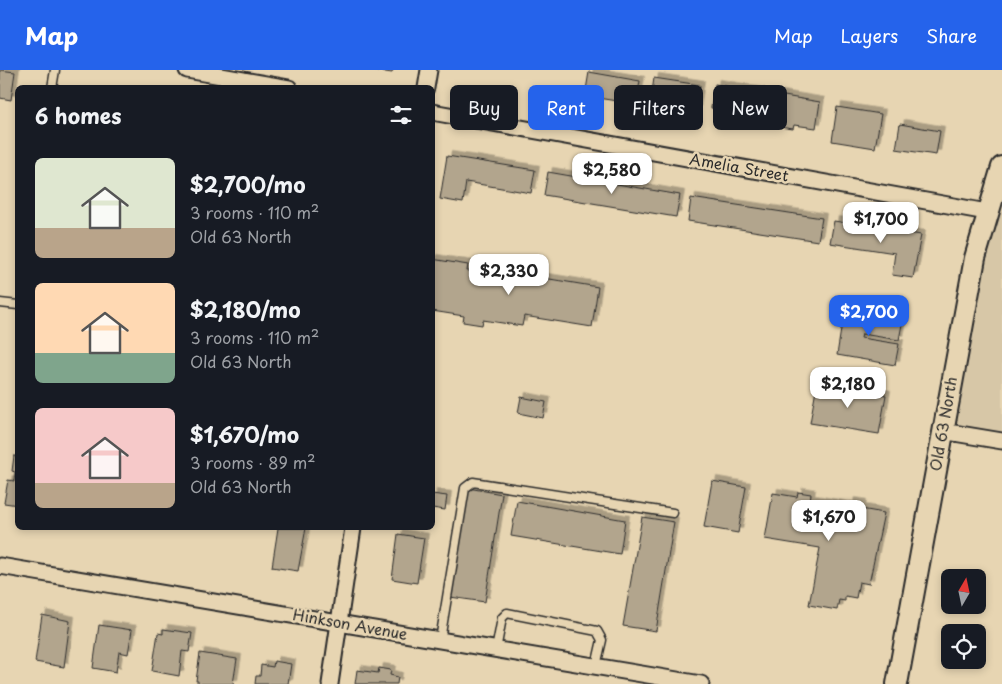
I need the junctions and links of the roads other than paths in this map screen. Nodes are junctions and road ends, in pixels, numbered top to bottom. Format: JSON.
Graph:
{"nodes":[{"id":1,"x":55,"y":70,"type":"edge"},
{"id":2,"x":186,"y":70,"type":"edge"},
{"id":3,"x":429,"y":70,"type":"edge"},
{"id":4,"x":52,"y":85,"type":"edge"},
{"id":5,"x":272,"y":85,"type":"edge"},
{"id":6,"x":426,"y":85,"type":"edge"},
{"id":7,"x":435,"y":113,"type":"edge"},
{"id":8,"x":1002,"y":167,"type":"edge"},
{"id":9,"x":987,"y":212,"type":"junction"},
{"id":10,"x":0,"y":302,"type":"edge"},
{"id":11,"x":15,"y":305,"type":"edge"},
{"id":12,"x":942,"y":431,"type":"junction"},
{"id":13,"x":1002,"y":441,"type":"edge"},
{"id":14,"x":673,"y":512,"type":"dead end"},
{"id":15,"x":353,"y":530,"type":"edge"},
{"id":16,"x":0,"y":566,"type":"edge"},
{"id":17,"x":338,"y":623,"type":"junction"},
{"id":18,"x":440,"y":640,"type":"junction"},
{"id":19,"x":496,"y":650,"type":"junction"},
{"id":20,"x":596,"y":666,"type":"junction"},
{"id":21,"x":330,"y":684,"type":"edge"},
{"id":22,"x":700,"y":684,"type":"edge"},
{"id":23,"x":897,"y":684,"type":"edge"}],
"edges":[{"from":1,"to":4,"type":"lane"},
{"from":2,"to":5,"type":"street"},
{"from":3,"to":6,"type":"street"},
{"from":7,"to":9,"type":"street","name":"Amelia Street"},
{"from":8,"to":9,"type":"main road","name":"Old 63 North"},
{"from":9,"to":12,"type":"main road","name":"Old 63 North"},
{"from":10,"to":11,"type":"lane"},
{"from":12,"to":13,"type":"street"},
{"from":12,"to":23,"type":"main road","name":"Old 63 North"},
{"from":14,"to":18,"type":"lane"},
{"from":15,"to":17,"type":"street"},
{"from":16,"to":17,"type":"street","name":"Hinkson Avenue"},
{"from":17,"to":18,"type":"street","name":"Hinkson Avenue"},
{"from":17,"to":21,"type":"street"},
{"from":18,"to":19,"type":"street","name":"Hinkson Avenue"},
{"from":19,"to":20,"type":"street","name":"Hinkson Avenue"},
{"from":19,"to":20,"type":"lane"},
{"from":20,"to":22,"type":"street","name":"Hinkson Avenue"}]}
